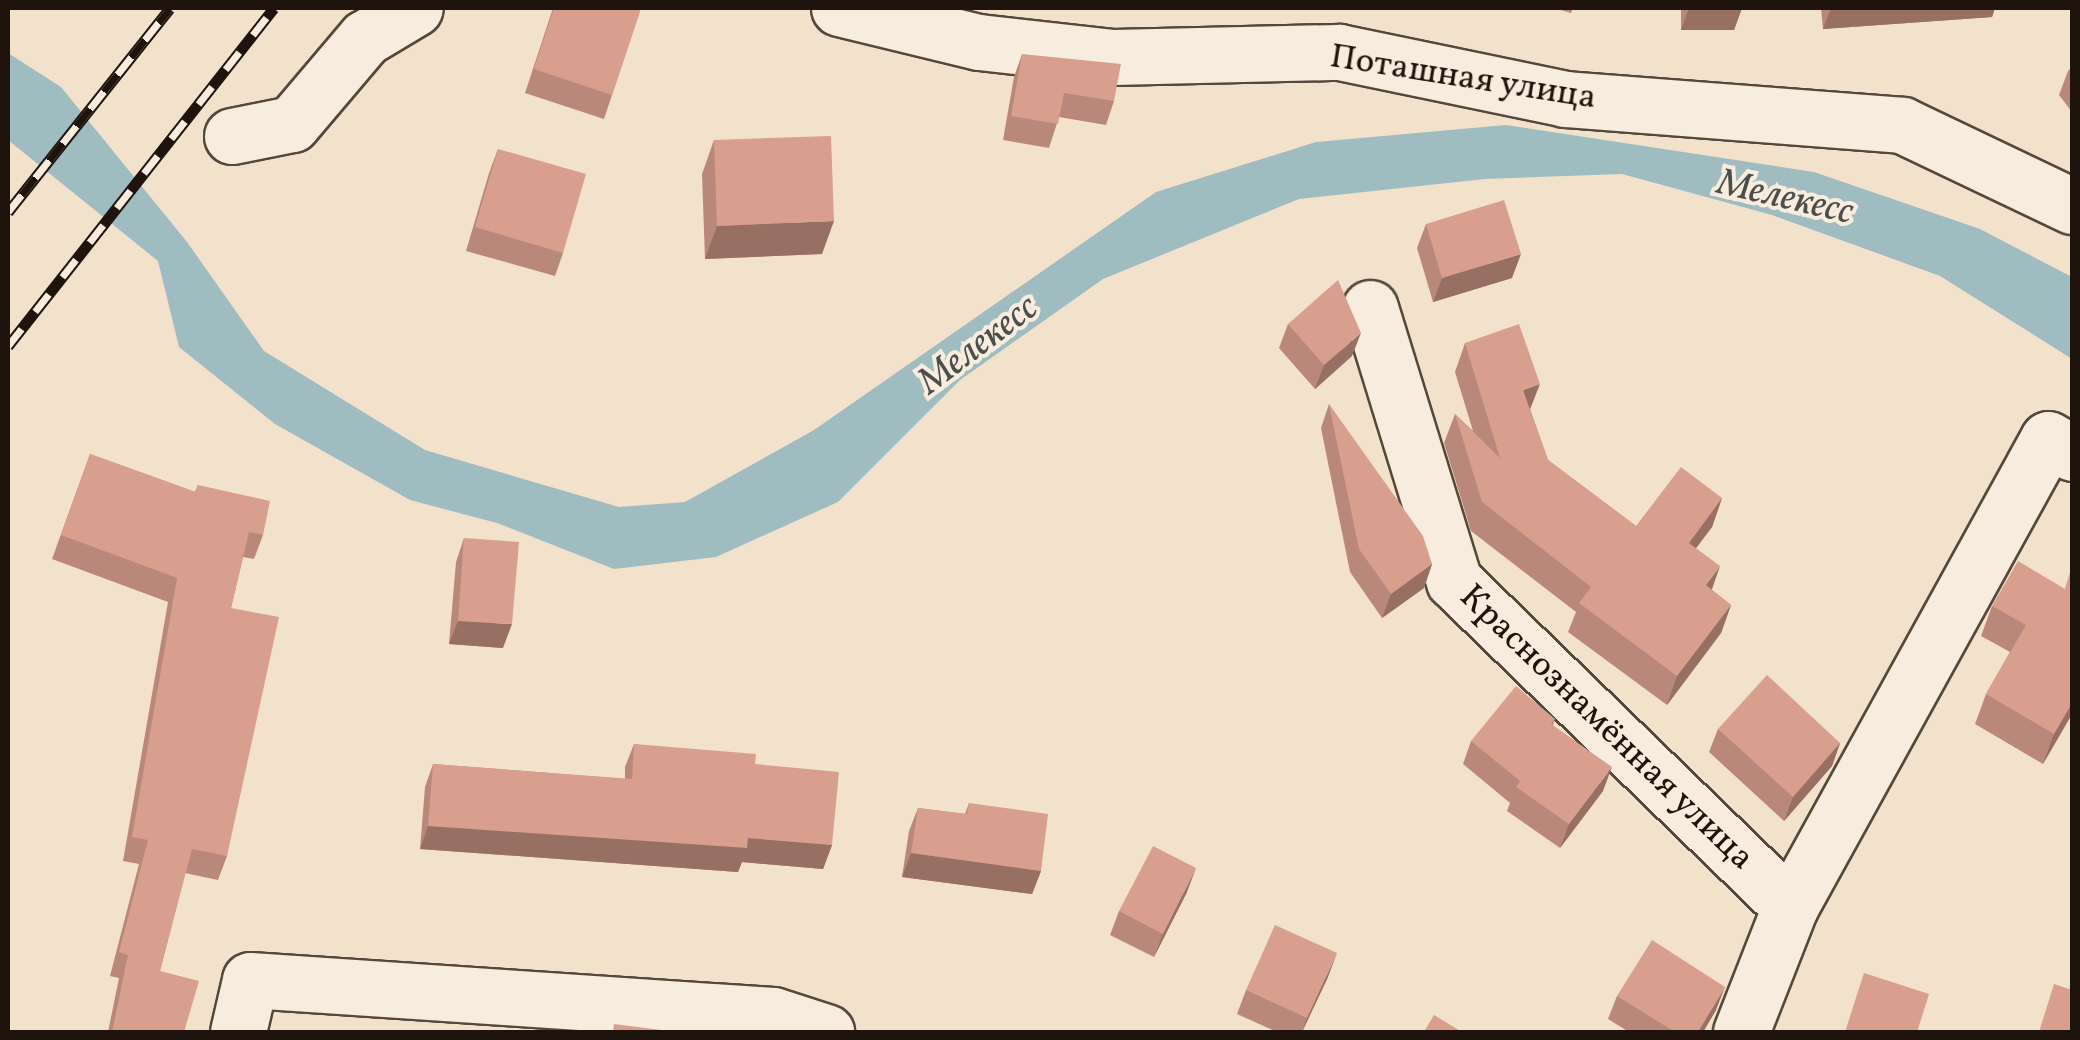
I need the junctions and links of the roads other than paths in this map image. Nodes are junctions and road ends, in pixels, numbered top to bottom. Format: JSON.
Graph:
{"nodes":[{"id":1,"x":415,"y":8,"type":"edge"},
{"id":2,"x":838,"y":8,"type":"edge"},
{"id":3,"x":1347,"y":30,"type":"edge"},
{"id":4,"x":232,"y":136,"type":"dead end"},
{"id":5,"x":2072,"y":206,"type":"edge"},
{"id":6,"x":1370,"y":308,"type":"dead end"},
{"id":7,"x":2072,"y":454,"type":"edge"},
{"id":8,"x":1790,"y":908,"type":"junction"},
{"id":9,"x":238,"y":1032,"type":"edge"},
{"id":10,"x":826,"y":1032,"type":"edge"},
{"id":11,"x":1742,"y":1032,"type":"edge"}],
"edges":[{"from":1,"to":4,"type":"street"},
{"from":2,"to":3,"type":"street","name":"Поташная улица"},
{"from":3,"to":5,"type":"street","name":"Поташная улица"},
{"from":6,"to":8,"type":"street","name":"Краснознамённая улица"},
{"from":7,"to":8,"type":"street","name":"Краснознамённая улица"},
{"from":8,"to":11,"type":"street","name":"Краснознамённая улица"},
{"from":9,"to":10,"type":"street"}]}
